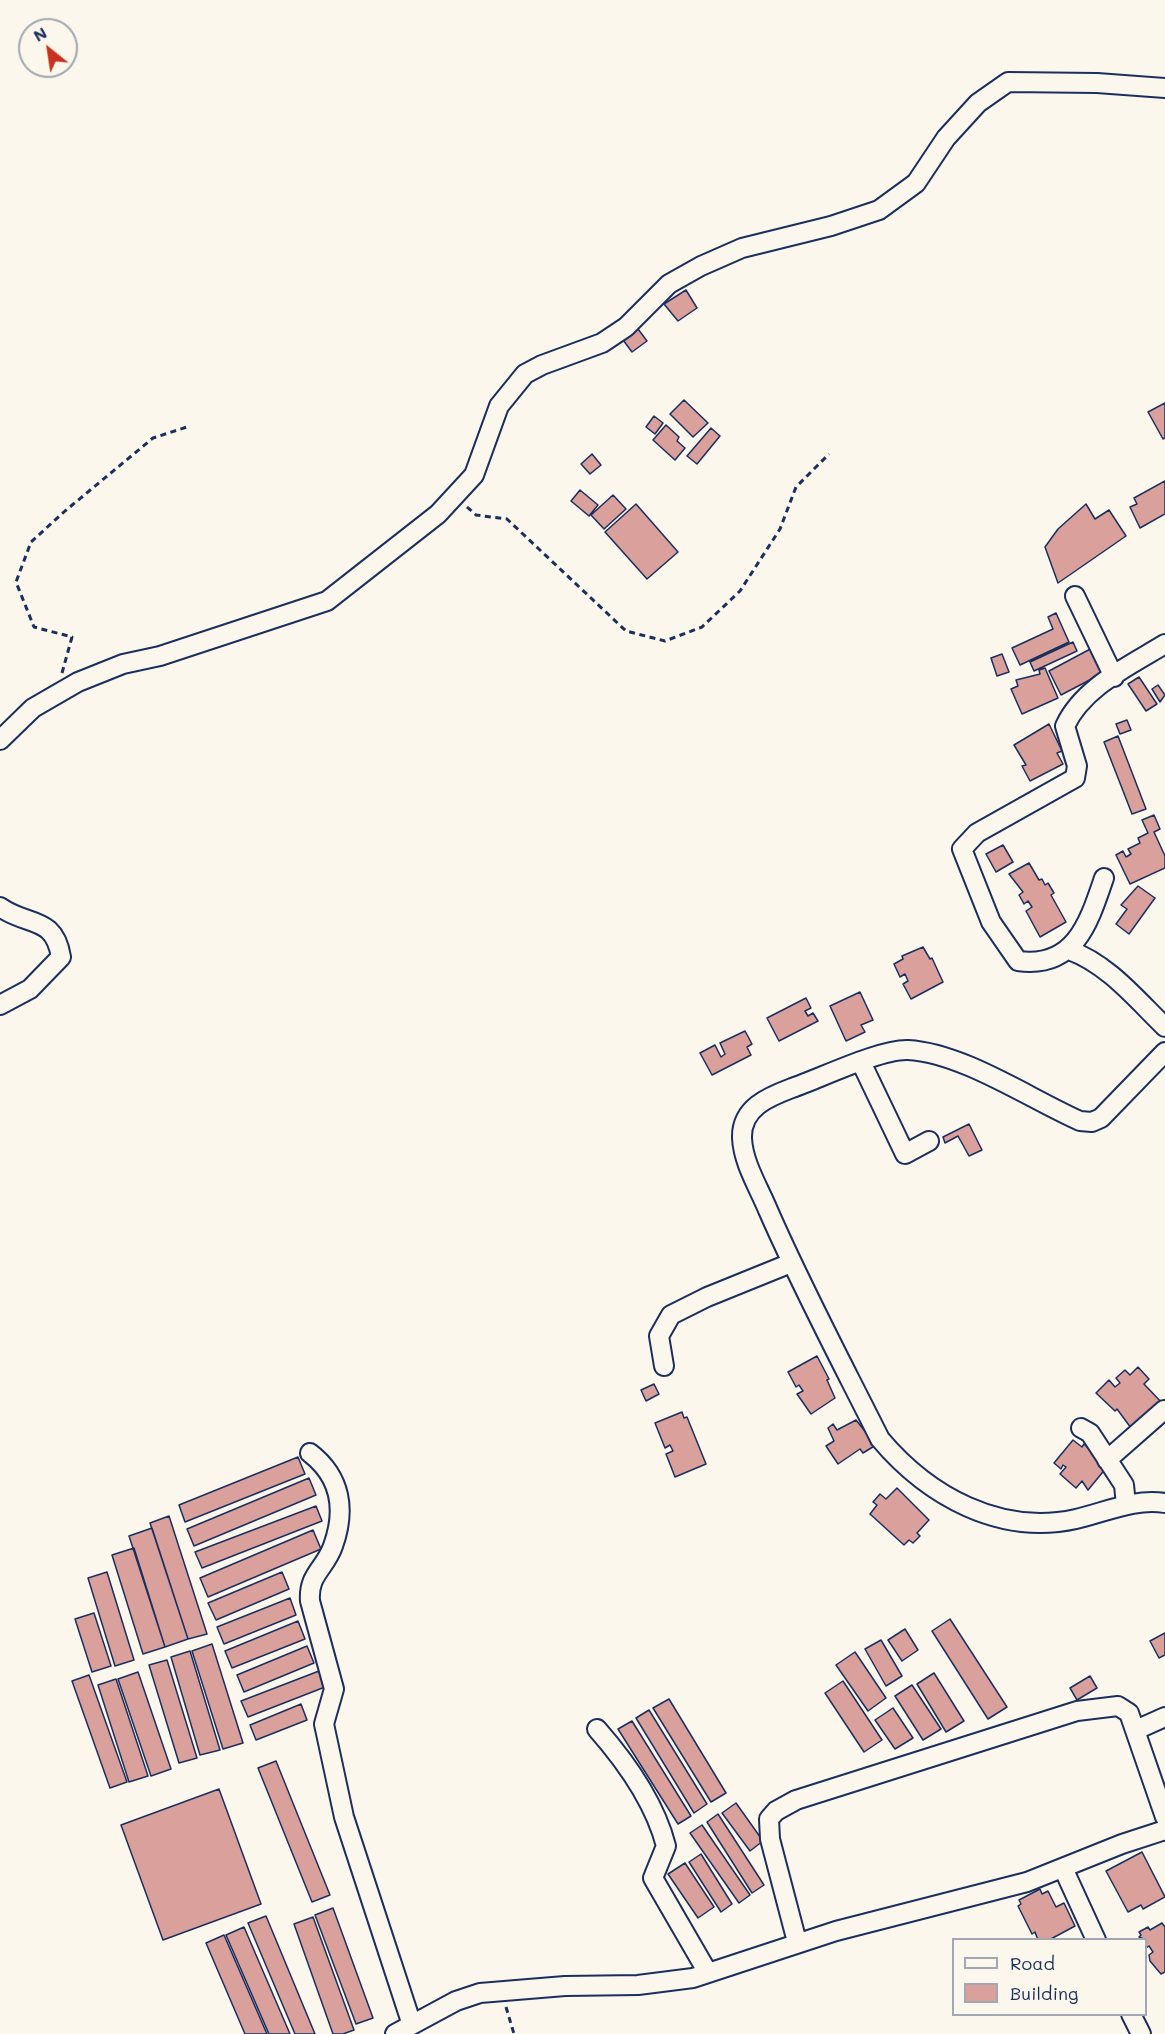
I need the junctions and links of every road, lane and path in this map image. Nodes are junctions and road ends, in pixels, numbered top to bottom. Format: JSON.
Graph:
{"nodes":[{"id":1,"x":1165,"y":88,"type":"edge"},
{"id":2,"x":190,"y":426,"type":"dead end"},
{"id":3,"x":829,"y":454,"type":"dead end"},
{"id":4,"x":454,"y":497,"type":"junction"},
{"id":5,"x":1075,"y":596,"type":"dead end"},
{"id":6,"x":1165,"y":644,"type":"edge"},
{"id":7,"x":1114,"y":677,"type":"junction"},
{"id":8,"x":55,"y":695,"type":"junction"},
{"id":9,"x":0,"y":740,"type":"edge"},
{"id":10,"x":1104,"y":878,"type":"dead end"},
{"id":11,"x":0,"y":907,"type":"edge"},
{"id":12,"x":1069,"y":951,"type":"junction"},
{"id":13,"x":0,"y":1005,"type":"edge"},
{"id":14,"x":1165,"y":1026,"type":"edge"},
{"id":15,"x":1162,"y":1061,"type":"edge"},
{"id":16,"x":861,"y":1062,"type":"junction"},
{"id":17,"x":929,"y":1141,"type":"dead end"},
{"id":18,"x":791,"y":1263,"type":"junction"},
{"id":19,"x":664,"y":1366,"type":"dead end"},
{"id":20,"x":1164,"y":1410,"type":"edge"},
{"id":21,"x":1081,"y":1428,"type":"dead end"},
{"id":22,"x":310,"y":1454,"type":"dead end"},
{"id":23,"x":1107,"y":1460,"type":"junction"},
{"id":24,"x":1165,"y":1503,"type":"edge"},
{"id":25,"x":1126,"y":1505,"type":"junction"},
{"id":26,"x":1165,"y":1717,"type":"edge"},
{"id":27,"x":597,"y":1729,"type":"dead end"},
{"id":28,"x":1136,"y":1730,"type":"junction"},
{"id":29,"x":1165,"y":1817,"type":"edge"},
{"id":30,"x":1165,"y":1830,"type":"edge"},
{"id":31,"x":1063,"y":1868,"type":"junction"},
{"id":32,"x":1095,"y":1938,"type":"edge"},
{"id":33,"x":797,"y":1942,"type":"junction"},
{"id":34,"x":708,"y":1973,"type":"junction"},
{"id":35,"x":501,"y":1991,"type":"junction"},
{"id":36,"x":1132,"y":2016,"type":"edge"},
{"id":37,"x":412,"y":2025,"type":"junction"},
{"id":38,"x":395,"y":2034,"type":"edge"},
{"id":39,"x":514,"y":2034,"type":"edge"},
{"id":40,"x":1141,"y":2034,"type":"edge"}],
"edges":[{"from":1,"to":4,"type":"street"},
{"from":2,"to":8,"type":"path"},
{"from":3,"to":4,"type":"path"},
{"from":4,"to":8,"type":"street"},
{"from":5,"to":7,"type":"street"},
{"from":6,"to":7,"type":"street"},
{"from":7,"to":12,"type":"street"},
{"from":8,"to":9,"type":"street"},
{"from":10,"to":12,"type":"street"},
{"from":11,"to":13,"type":"street"},
{"from":12,"to":14,"type":"street"},
{"from":15,"to":16,"type":"street"},
{"from":16,"to":17,"type":"street"},
{"from":16,"to":18,"type":"street"},
{"from":18,"to":19,"type":"street"},
{"from":18,"to":25,"type":"street"},
{"from":20,"to":23,"type":"street"},
{"from":21,"to":23,"type":"street"},
{"from":22,"to":37,"type":"street"},
{"from":23,"to":25,"type":"street"},
{"from":24,"to":25,"type":"street"},
{"from":26,"to":28,"type":"street"},
{"from":27,"to":34,"type":"street"},
{"from":28,"to":29,"type":"street"},
{"from":28,"to":33,"type":"street"},
{"from":30,"to":31,"type":"street"},
{"from":31,"to":32,"type":"street"},
{"from":31,"to":33,"type":"street"},
{"from":33,"to":34,"type":"street"},
{"from":34,"to":35,"type":"street"},
{"from":35,"to":37,"type":"street"},
{"from":35,"to":39,"type":"path"},
{"from":36,"to":40,"type":"street"},
{"from":37,"to":38,"type":"street"}]}
